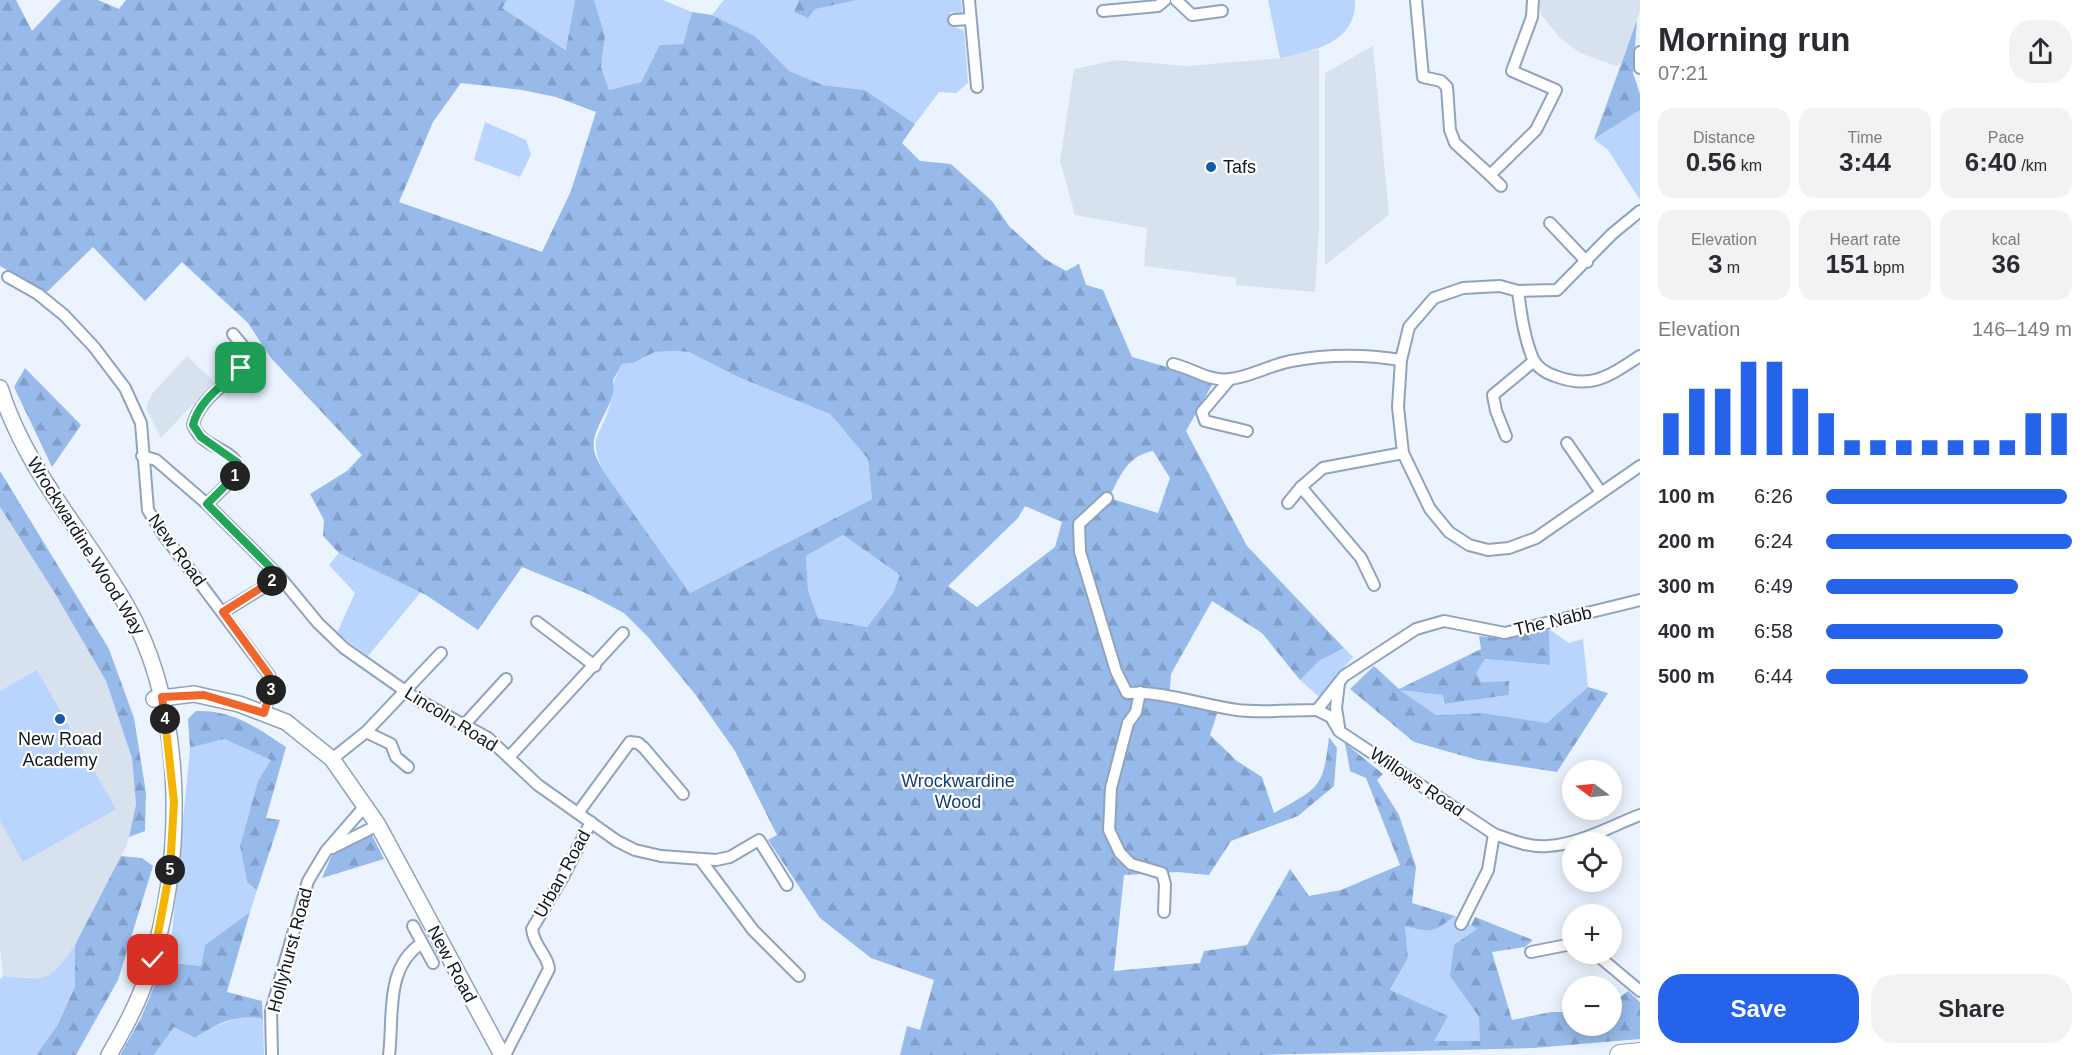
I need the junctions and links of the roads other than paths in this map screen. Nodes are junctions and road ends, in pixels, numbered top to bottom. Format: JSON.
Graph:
{"nodes":[{"id":1,"x":969,"y":0,"type":"edge"},
{"id":2,"x":1165,"y":0,"type":"edge"},
{"id":3,"x":1176,"y":0,"type":"edge"},
{"id":4,"x":1416,"y":0,"type":"edge"},
{"id":5,"x":1533,"y":0,"type":"edge"},
{"id":6,"x":1103,"y":11,"type":"dead end"},
{"id":7,"x":1222,"y":11,"type":"dead end"},
{"id":8,"x":970,"y":19,"type":"junction"},
{"id":9,"x":954,"y":20,"type":"dead end"},
{"id":10,"x":1640,"y":52,"type":"edge"},
{"id":11,"x":1640,"y":68,"type":"edge"},
{"id":12,"x":977,"y":87,"type":"dead end"},
{"id":13,"x":1490,"y":175,"type":"junction"},
{"id":14,"x":1502,"y":186,"type":"dead end"},
{"id":15,"x":1640,"y":212,"type":"edge"},
{"id":16,"x":1550,"y":223,"type":"dead end"},
{"id":17,"x":1587,"y":262,"type":"junction"},
{"id":18,"x":8,"y":277,"type":"dead end"},
{"id":19,"x":1518,"y":291,"type":"junction"},
{"id":20,"x":233,"y":334,"type":"dead end"},
{"id":21,"x":1640,"y":356,"type":"edge"},
{"id":22,"x":1401,"y":360,"type":"junction"},
{"id":23,"x":1534,"y":361,"type":"junction"},
{"id":24,"x":1173,"y":364,"type":"dead end"},
{"id":25,"x":1230,"y":379,"type":"junction"},
{"id":26,"x":0,"y":388,"type":"edge"},
{"id":27,"x":0,"y":407,"type":"edge"},
{"id":28,"x":1247,"y":431,"type":"dead end"},
{"id":29,"x":1506,"y":436,"type":"dead end"},
{"id":30,"x":1567,"y":443,"type":"dead end"},
{"id":31,"x":1403,"y":453,"type":"junction"},
{"id":32,"x":142,"y":456,"type":"junction"},
{"id":33,"x":1640,"y":465,"type":"edge"},
{"id":34,"x":1301,"y":487,"type":"junction"},
{"id":35,"x":1600,"y":491,"type":"junction"},
{"id":36,"x":1107,"y":498,"type":"dead end"},
{"id":37,"x":1288,"y":503,"type":"dead end"},
{"id":38,"x":207,"y":504,"type":"junction"},
{"id":39,"x":280,"y":577,"type":"junction"},
{"id":40,"x":1374,"y":585,"type":"dead end"},
{"id":41,"x":1640,"y":600,"type":"edge"},
{"id":42,"x":223,"y":612,"type":"junction"},
{"id":43,"x":537,"y":622,"type":"dead end"},
{"id":44,"x":623,"y":633,"type":"dead end"},
{"id":45,"x":441,"y":653,"type":"dead end"},
{"id":46,"x":595,"y":666,"type":"junction"},
{"id":47,"x":506,"y":680,"type":"dead end"},
{"id":48,"x":1339,"y":681,"type":"junction"},
{"id":49,"x":404,"y":690,"type":"junction"},
{"id":50,"x":1140,"y":692,"type":"junction"},
{"id":51,"x":158,"y":698,"type":"junction"},
{"id":52,"x":1317,"y":710,"type":"junction"},
{"id":53,"x":264,"y":713,"type":"junction"},
{"id":54,"x":464,"y":725,"type":"junction"},
{"id":55,"x":1339,"y":730,"type":"junction"},
{"id":56,"x":366,"y":732,"type":"junction"},
{"id":57,"x":509,"y":758,"type":"junction"},
{"id":58,"x":332,"y":759,"type":"junction"},
{"id":59,"x":408,"y":767,"type":"dead end"},
{"id":60,"x":683,"y":794,"type":"dead end"},
{"id":61,"x":365,"y":806,"type":"junction"},
{"id":62,"x":578,"y":813,"type":"junction"},
{"id":63,"x":1640,"y":815,"type":"edge"},
{"id":64,"x":591,"y":822,"type":"junction"},
{"id":65,"x":378,"y":825,"type":"junction"},
{"id":66,"x":1494,"y":834,"type":"junction"},
{"id":67,"x":326,"y":851,"type":"junction"},
{"id":68,"x":700,"y":859,"type":"junction"},
{"id":69,"x":787,"y":885,"type":"dead end"},
{"id":70,"x":1164,"y":912,"type":"dead end"},
{"id":71,"x":1461,"y":924,"type":"dead end"},
{"id":72,"x":413,"y":926,"type":"dead end"},
{"id":73,"x":422,"y":943,"type":"junction"},
{"id":74,"x":1562,"y":946,"type":"edge"},
{"id":75,"x":1531,"y":952,"type":"dead end"},
{"id":76,"x":433,"y":963,"type":"dead end"},
{"id":77,"x":1608,"y":964,"type":"edge"},
{"id":78,"x":792,"y":973,"type":"dead end"},
{"id":79,"x":1640,"y":991,"type":"edge"},
{"id":80,"x":1640,"y":1053,"type":"edge"},
{"id":81,"x":98,"y":1055,"type":"edge"},
{"id":82,"x":109,"y":1055,"type":"edge"},
{"id":83,"x":272,"y":1055,"type":"edge"},
{"id":84,"x":389,"y":1055,"type":"edge"},
{"id":85,"x":504,"y":1055,"type":"edge"},
{"id":86,"x":1620,"y":1055,"type":"edge"}],
"edges":[{"from":1,"to":8,"type":"street"},
{"from":2,"to":6,"type":"street"},
{"from":3,"to":7,"type":"street"},
{"from":4,"to":13,"type":"street"},
{"from":5,"to":13,"type":"street"},
{"from":8,"to":9,"type":"street"},
{"from":8,"to":12,"type":"street"},
{"from":10,"to":11,"type":"street"},
{"from":13,"to":14,"type":"street"},
{"from":15,"to":17,"type":"street"},
{"from":16,"to":17,"type":"street"},
{"from":17,"to":19,"type":"street"},
{"from":18,"to":32,"type":"street","name":"New Road"},
{"from":19,"to":22,"type":"street"},
{"from":19,"to":23,"type":"street"},
{"from":20,"to":38,"type":"street"},
{"from":21,"to":23,"type":"street"},
{"from":22,"to":25,"type":"street"},
{"from":22,"to":31,"type":"street"},
{"from":23,"to":29,"type":"street"},
{"from":24,"to":25,"type":"street"},
{"from":25,"to":28,"type":"street"},
{"from":26,"to":51,"type":"main road","name":"Wrockwardine Wood Way"},
{"from":27,"to":51,"type":"main road","name":"Wrockwardine Wood Way"},
{"from":30,"to":35,"type":"street"},
{"from":31,"to":34,"type":"street"},
{"from":31,"to":35,"type":"street"},
{"from":32,"to":38,"type":"street","name":"Lincoln Road"},
{"from":32,"to":42,"type":"street","name":"New Road"},
{"from":33,"to":35,"type":"street"},
{"from":34,"to":37,"type":"street"},
{"from":34,"to":40,"type":"street"},
{"from":36,"to":50,"type":"street"},
{"from":38,"to":39,"type":"street","name":"Lincoln Road"},
{"from":39,"to":42,"type":"street"},
{"from":39,"to":49,"type":"street","name":"Lincoln Road"},
{"from":41,"to":48,"type":"street","name":"The Nabb"},
{"from":42,"to":53,"type":"street","name":"New Road"},
{"from":43,"to":46,"type":"street"},
{"from":44,"to":46,"type":"street"},
{"from":45,"to":49,"type":"street"},
{"from":46,"to":57,"type":"street"},
{"from":47,"to":54,"type":"street"},
{"from":48,"to":52,"type":"street","name":"The Nabb"},
{"from":48,"to":55,"type":"street"},
{"from":49,"to":54,"type":"street","name":"Lincoln Road"},
{"from":49,"to":56,"type":"street"},
{"from":50,"to":52,"type":"street"},
{"from":50,"to":70,"type":"street"},
{"from":51,"to":53,"type":"main road","name":"New Road"},
{"from":51,"to":81,"type":"main road","name":"Wrockwardine Wood Way"},
{"from":51,"to":82,"type":"main road","name":"Wrockwardine Wood Way"},
{"from":52,"to":55,"type":"street"},
{"from":53,"to":58,"type":"main road","name":"New Road"},
{"from":54,"to":57,"type":"street","name":"Lincoln Road"},
{"from":55,"to":66,"type":"street","name":"Willows Road"},
{"from":56,"to":58,"type":"street"},
{"from":56,"to":59,"type":"street"},
{"from":57,"to":62,"type":"street","name":"Lincoln Road"},
{"from":58,"to":61,"type":"main road","name":"New Road"},
{"from":60,"to":62,"type":"street"},
{"from":61,"to":65,"type":"main road","name":"New Road"},
{"from":61,"to":67,"type":"street","name":"Hollyhurst Road"},
{"from":62,"to":64,"type":"street","name":"Lincoln Road"},
{"from":63,"to":66,"type":"street","name":"Willows Road"},
{"from":64,"to":68,"type":"street","name":"Lincoln Road"},
{"from":64,"to":85,"type":"street","name":"Urban Road"},
{"from":65,"to":67,"type":"street"},
{"from":65,"to":85,"type":"main road","name":"New Road"},
{"from":66,"to":71,"type":"street"},
{"from":67,"to":83,"type":"street","name":"Hollyhurst Road"},
{"from":68,"to":69,"type":"street","name":"Lincoln Road"},
{"from":68,"to":78,"type":"street"},
{"from":72,"to":73,"type":"street"},
{"from":73,"to":76,"type":"street"},
{"from":73,"to":84,"type":"street"},
{"from":74,"to":75,"type":"street"},
{"from":77,"to":79,"type":"street"},
{"from":80,"to":86,"type":"highway"}]}
